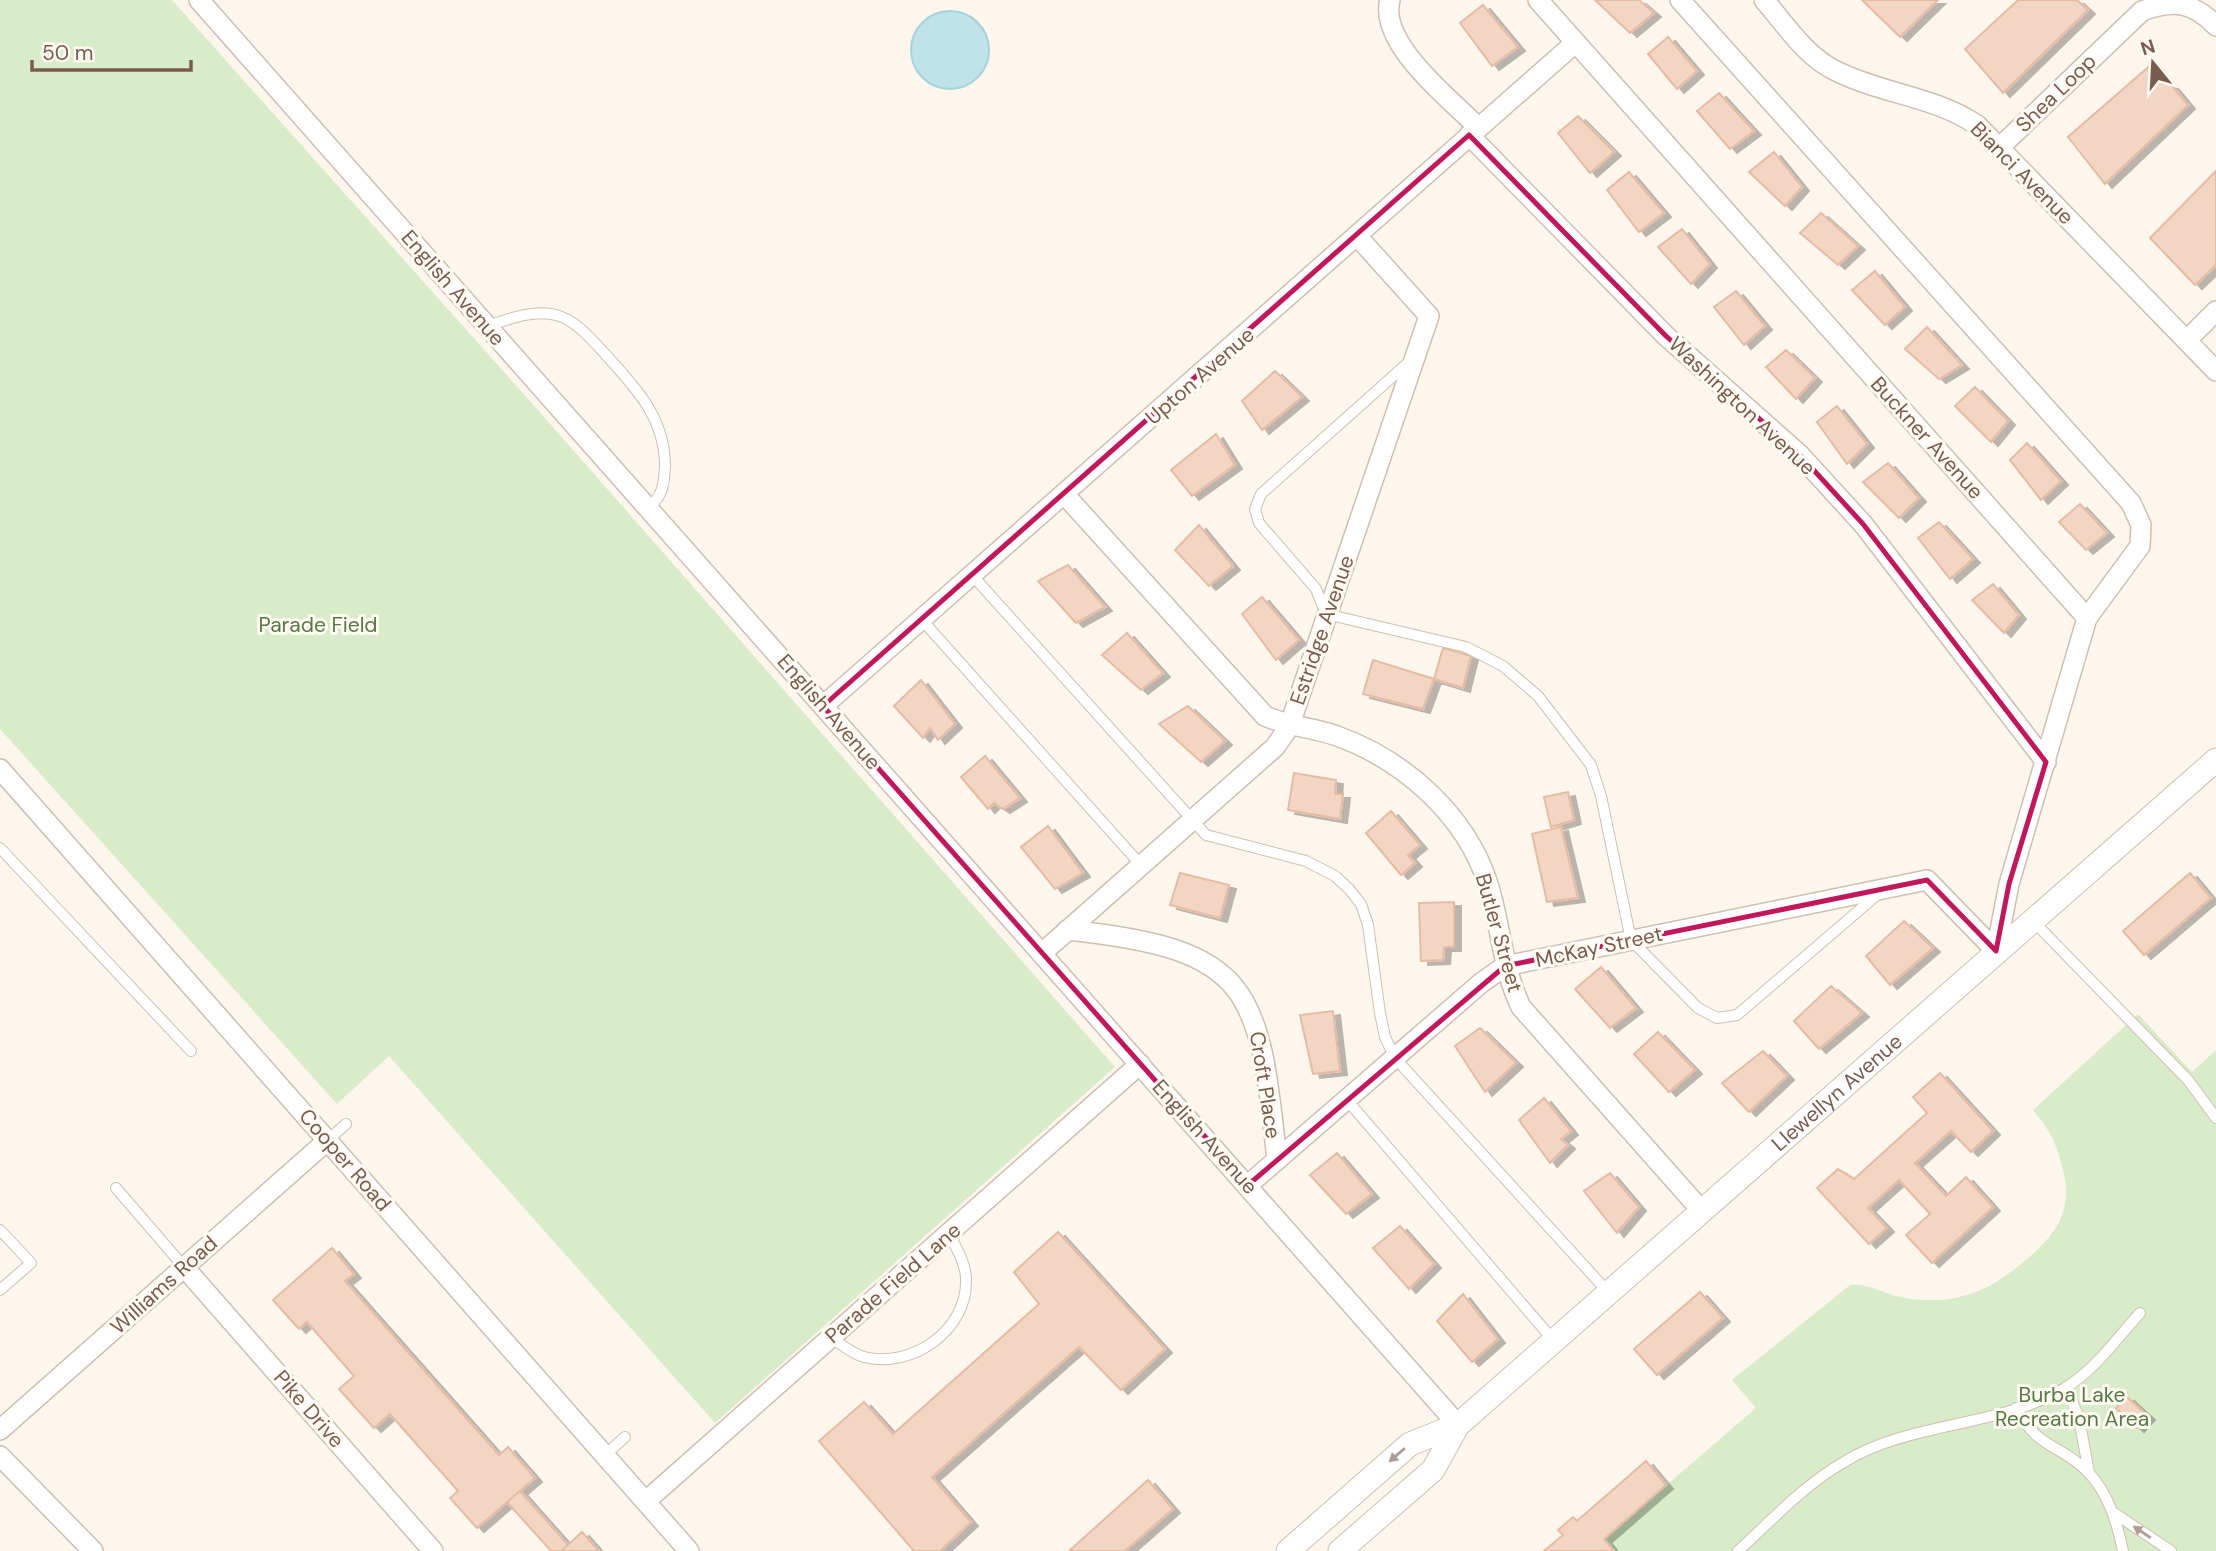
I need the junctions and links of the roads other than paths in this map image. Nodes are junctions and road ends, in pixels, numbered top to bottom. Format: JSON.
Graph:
{"nodes":[{"id":1,"x":199,"y":0,"type":"edge"},
{"id":2,"x":1390,"y":0,"type":"edge"},
{"id":3,"x":1538,"y":0,"type":"edge"},
{"id":4,"x":1680,"y":0,"type":"edge"},
{"id":5,"x":1773,"y":3,"type":"edge"},
{"id":6,"x":2216,"y":26,"type":"edge"},
{"id":7,"x":1575,"y":43,"type":"junction"},
{"id":8,"x":1473,"y":131,"type":"junction"},
{"id":9,"x":2000,"y":147,"type":"junction"},
{"id":10,"x":1358,"y":237,"type":"junction"},
{"id":11,"x":2216,"y":311,"type":"edge"},
{"id":12,"x":488,"y":326,"type":"junction"},
{"id":13,"x":2187,"y":340,"type":"junction"},
{"id":14,"x":1415,"y":356,"type":"junction"},
{"id":15,"x":2216,"y":371,"type":"edge"},
{"id":16,"x":1064,"y":494,"type":"junction"},
{"id":17,"x":648,"y":508,"type":"junction"},
{"id":18,"x":972,"y":575,"type":"junction"},
{"id":19,"x":1326,"y":614,"type":"junction"},
{"id":20,"x":2087,"y":618,"type":"junction"},
{"id":21,"x":922,"y":620,"type":"junction"},
{"id":22,"x":823,"y":706,"type":"junction"},
{"id":23,"x":1289,"y":727,"type":"junction"},
{"id":24,"x":2216,"y":760,"type":"edge"},
{"id":25,"x":2046,"y":762,"type":"junction"},
{"id":26,"x":0,"y":769,"type":"edge"},
{"id":27,"x":1190,"y":821,"type":"junction"},
{"id":28,"x":0,"y":848,"type":"edge"},
{"id":29,"x":1140,"y":864,"type":"junction"},
{"id":30,"x":1884,"y":889,"type":"junction"},
{"id":31,"x":2032,"y":920,"type":"junction"},
{"id":32,"x":1067,"y":930,"type":"junction"},
{"id":33,"x":1631,"y":940,"type":"junction"},
{"id":34,"x":1996,"y":951,"type":"junction"},
{"id":35,"x":1042,"y":953,"type":"junction"},
{"id":36,"x":1505,"y":966,"type":"junction"},
{"id":37,"x":191,"y":1051,"type":"dead end"},
{"id":38,"x":1395,"y":1058,"type":"junction"},
{"id":39,"x":1140,"y":1064,"type":"junction"},
{"id":40,"x":1347,"y":1100,"type":"junction"},
{"id":41,"x":2216,"y":1118,"type":"edge"},
{"id":42,"x":346,"y":1124,"type":"dead end"},
{"id":43,"x":328,"y":1140,"type":"junction"},
{"id":44,"x":1277,"y":1160,"type":"junction"},
{"id":45,"x":1248,"y":1185,"type":"junction"},
{"id":46,"x":116,"y":1188,"type":"dead end"},
{"id":47,"x":1701,"y":1210,"type":"junction"},
{"id":48,"x":0,"y":1230,"type":"edge"},
{"id":49,"x":949,"y":1234,"type":"junction"},
{"id":50,"x":184,"y":1267,"type":"junction"},
{"id":51,"x":0,"y":1290,"type":"edge"},
{"id":52,"x":1609,"y":1293,"type":"junction"},
{"id":53,"x":2140,"y":1313,"type":"dead end"},
{"id":54,"x":831,"y":1338,"type":"junction"},
{"id":55,"x":1555,"y":1342,"type":"junction"},
{"id":56,"x":2067,"y":1387,"type":"junction"},
{"id":57,"x":2016,"y":1408,"type":"junction"},
{"id":58,"x":1458,"y":1426,"type":"junction"},
{"id":59,"x":0,"y":1430,"type":"edge"},
{"id":60,"x":625,"y":1437,"type":"dead end"},
{"id":61,"x":605,"y":1455,"type":"junction"},
{"id":62,"x":0,"y":1456,"type":"edge"},
{"id":63,"x":2089,"y":1473,"type":"junction"},
{"id":64,"x":646,"y":1502,"type":"junction"},
{"id":65,"x":2115,"y":1513,"type":"junction"},
{"id":66,"x":93,"y":1551,"type":"edge"},
{"id":67,"x":433,"y":1551,"type":"edge"},
{"id":68,"x":689,"y":1551,"type":"edge"},
{"id":69,"x":1288,"y":1551,"type":"edge"},
{"id":70,"x":1340,"y":1551,"type":"edge"},
{"id":71,"x":1738,"y":1551,"type":"edge"},
{"id":72,"x":2123,"y":1551,"type":"edge"},
{"id":73,"x":2171,"y":1551,"type":"edge"}],
"edges":[{"from":1,"to":12,"type":"street","name":"English Avenue"},
{"from":2,"to":8,"type":"street","name":"Washington Avenue"},
{"from":3,"to":7,"type":"street","name":"Buckner Avenue"},
{"from":4,"to":20,"type":"street"},
{"from":5,"to":9,"type":"street","name":"Bianci Avenue"},
{"from":6,"to":9,"type":"street","name":"Shea Loop"},
{"from":7,"to":8,"type":"street","name":"Upton Avenue"},
{"from":7,"to":20,"type":"street","name":"Buckner Avenue"},
{"from":8,"to":10,"type":"street","name":"Upton Avenue"},
{"from":8,"to":25,"type":"street","name":"Washington Avenue"},
{"from":9,"to":13,"type":"street","name":"Bianci Avenue"},
{"from":10,"to":14,"type":"street","name":"Estridge Avenue"},
{"from":10,"to":16,"type":"street","name":"Upton Avenue"},
{"from":11,"to":13,"type":"street"},
{"from":12,"to":17,"type":"street","name":"English Avenue"},
{"from":12,"to":17,"type":"lane"},
{"from":13,"to":15,"type":"street","name":"Bianci Avenue"},
{"from":14,"to":19,"type":"street","name":"Estridge Avenue"},
{"from":14,"to":19,"type":"lane"},
{"from":16,"to":18,"type":"street","name":"Upton Avenue"},
{"from":16,"to":23,"type":"street","name":"Butler Street"},
{"from":17,"to":22,"type":"street","name":"English Avenue"},
{"from":18,"to":21,"type":"street","name":"Upton Avenue"},
{"from":18,"to":27,"type":"lane"},
{"from":19,"to":23,"type":"street","name":"Estridge Avenue"},
{"from":19,"to":33,"type":"lane"},
{"from":20,"to":25,"type":"street"},
{"from":21,"to":22,"type":"street","name":"Upton Avenue"},
{"from":21,"to":29,"type":"lane"},
{"from":22,"to":35,"type":"street","name":"English Avenue"},
{"from":23,"to":27,"type":"street","name":"Estridge Avenue"},
{"from":23,"to":36,"type":"street","name":"Butler Street"},
{"from":24,"to":31,"type":"street","name":"Llewellyn Avenue"},
{"from":25,"to":34,"type":"street"},
{"from":26,"to":43,"type":"street","name":"Cooper Road"},
{"from":27,"to":29,"type":"street","name":"Estridge Avenue"},
{"from":27,"to":38,"type":"lane"},
{"from":28,"to":37,"type":"lane"},
{"from":29,"to":32,"type":"street","name":"Estridge Avenue"},
{"from":30,"to":33,"type":"street","name":"McKay Street"},
{"from":30,"to":33,"type":"lane"},
{"from":30,"to":34,"type":"street","name":"McKay Street"},
{"from":31,"to":34,"type":"street","name":"Llewellyn Avenue"},
{"from":31,"to":41,"type":"lane"},
{"from":32,"to":35,"type":"street","name":"Estridge Avenue"},
{"from":32,"to":44,"type":"street","name":"Croft Place"},
{"from":33,"to":36,"type":"street","name":"McKay Street"},
{"from":34,"to":47,"type":"street","name":"Llewellyn Avenue"},
{"from":35,"to":39,"type":"street","name":"English Avenue"},
{"from":36,"to":38,"type":"street","name":"McKay Street"},
{"from":36,"to":47,"type":"street","name":"Butler Street"},
{"from":38,"to":40,"type":"street","name":"McKay Street"},
{"from":38,"to":52,"type":"lane"},
{"from":39,"to":45,"type":"street","name":"English Avenue"},
{"from":39,"to":49,"type":"street","name":"Parade Field Lane"},
{"from":40,"to":44,"type":"street","name":"McKay Street"},
{"from":40,"to":55,"type":"lane"},
{"from":42,"to":43,"type":"lane"},
{"from":43,"to":50,"type":"street","name":"Williams Road"},
{"from":43,"to":61,"type":"street","name":"Cooper Road"},
{"from":44,"to":45,"type":"street","name":"McKay Street"},
{"from":45,"to":58,"type":"street","name":"English Avenue"},
{"from":46,"to":50,"type":"lane"},
{"from":47,"to":52,"type":"street","name":"Llewellyn Avenue"},
{"from":48,"to":51,"type":"lane"},
{"from":49,"to":54,"type":"street","name":"Parade Field Lane"},
{"from":49,"to":54,"type":"lane"},
{"from":50,"to":59,"type":"street","name":"Williams Road"},
{"from":50,"to":67,"type":"street","name":"Pike Drive"},
{"from":52,"to":55,"type":"street","name":"Llewellyn Avenue"},
{"from":53,"to":56,"type":"lane"},
{"from":54,"to":64,"type":"street","name":"Parade Field Lane"},
{"from":55,"to":58,"type":"street","name":"Llewellyn Avenue"},
{"from":56,"to":57,"type":"lane"},
{"from":56,"to":63,"type":"lane"},
{"from":57,"to":63,"type":"lane"},
{"from":57,"to":71,"type":"lane"},
{"from":58,"to":69,"type":"street","name":"Llewellyn Avenue","one_way":true},
{"from":58,"to":70,"type":"street","name":"Llewellyn Avenue"},
{"from":60,"to":61,"type":"lane"},
{"from":61,"to":64,"type":"street","name":"Cooper Road"},
{"from":62,"to":66,"type":"street"},
{"from":63,"to":65,"type":"lane"},
{"from":64,"to":68,"type":"street","name":"Cooper Road"},
{"from":65,"to":72,"type":"lane"},
{"from":73,"to":65,"type":"lane","one_way":true}]}
